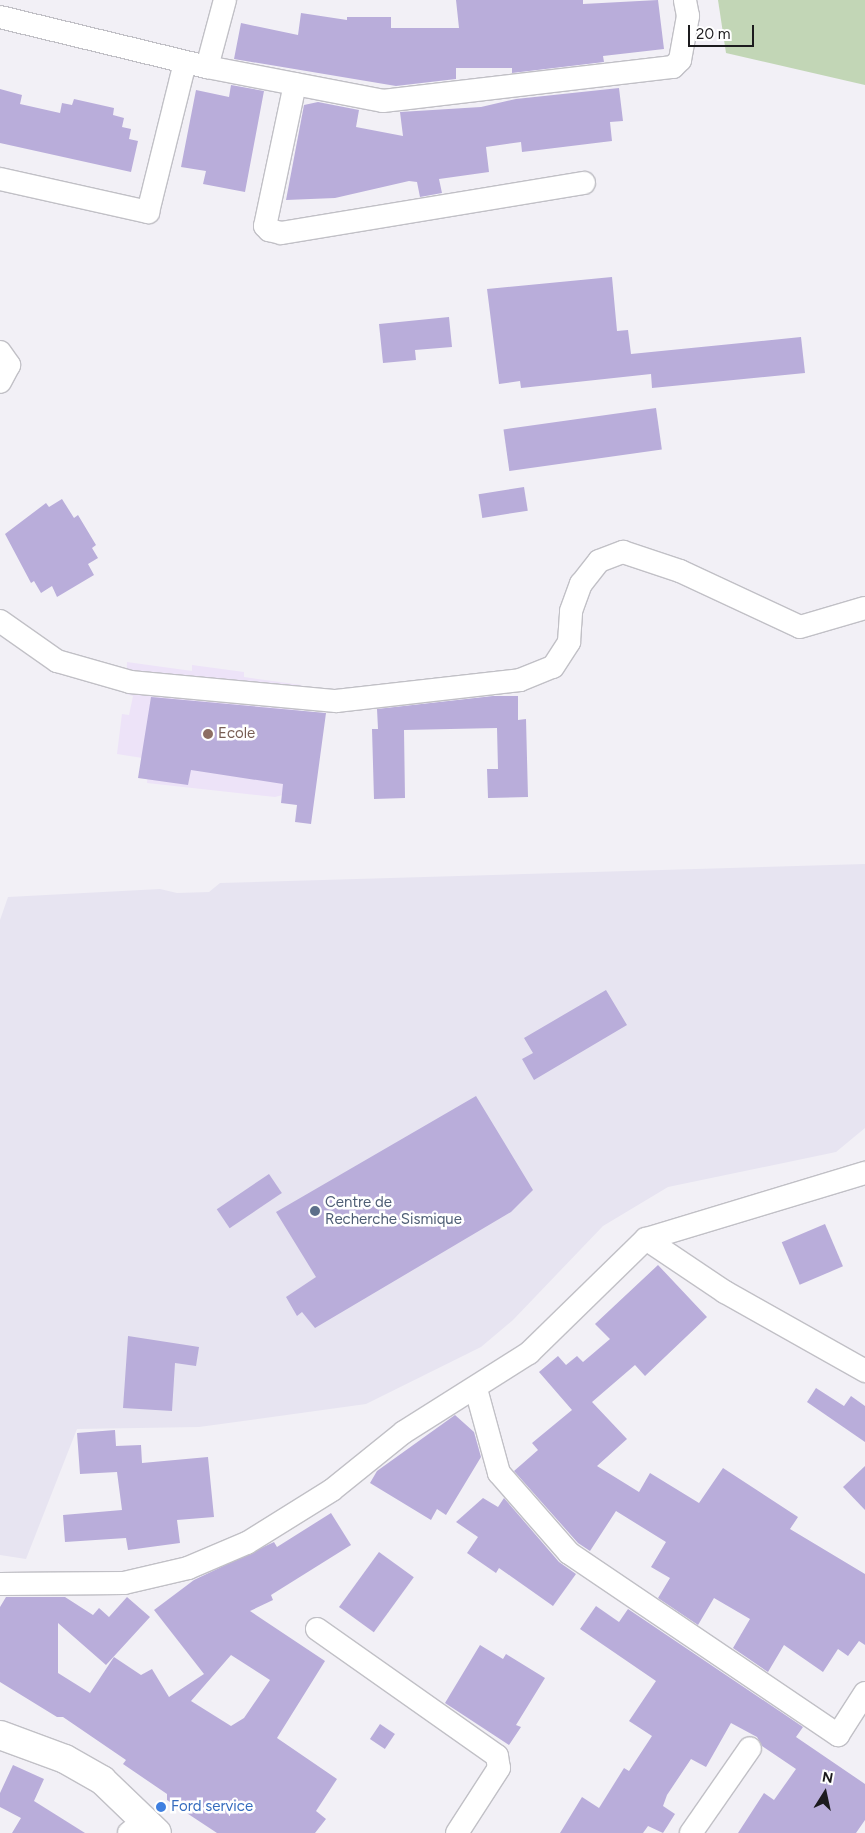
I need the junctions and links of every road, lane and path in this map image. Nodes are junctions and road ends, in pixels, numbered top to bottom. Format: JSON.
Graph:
{"nodes":[{"id":1,"x":225,"y":0,"type":"edge"},
{"id":2,"x":685,"y":0,"type":"edge"},
{"id":3,"x":0,"y":17,"type":"edge"},
{"id":4,"x":185,"y":62,"type":"junction"},
{"id":5,"x":207,"y":67,"type":"junction"},
{"id":6,"x":295,"y":84,"type":"junction"},
{"id":7,"x":0,"y":179,"type":"edge"},
{"id":8,"x":584,"y":183,"type":"dead end"},
{"id":9,"x":0,"y":352,"type":"edge"},
{"id":10,"x":0,"y":382,"type":"edge"},
{"id":11,"x":865,"y":608,"type":"edge"},
{"id":12,"x":0,"y":621,"type":"edge"},
{"id":13,"x":865,"y":1173,"type":"edge"},
{"id":14,"x":646,"y":1238,"type":"junction"},
{"id":15,"x":865,"y":1372,"type":"edge"},
{"id":16,"x":476,"y":1389,"type":"junction"},
{"id":17,"x":0,"y":1584,"type":"edge"},
{"id":18,"x":316,"y":1629,"type":"dead end"},
{"id":19,"x":865,"y":1693,"type":"edge"},
{"id":20,"x":0,"y":1735,"type":"edge"},
{"id":21,"x":750,"y":1748,"type":"dead end"},
{"id":22,"x":144,"y":1828,"type":"edge"},
{"id":23,"x":457,"y":1833,"type":"edge"},
{"id":24,"x":691,"y":1833,"type":"edge"}],
"edges":[{"from":1,"to":5,"type":"street"},
{"from":2,"to":6,"type":"street"},
{"from":3,"to":4,"type":"street"},
{"from":4,"to":5,"type":"street"},
{"from":4,"to":7,"type":"street"},
{"from":5,"to":6,"type":"street"},
{"from":6,"to":8,"type":"street"},
{"from":9,"to":10,"type":"street"},
{"from":11,"to":12,"type":"street"},
{"from":13,"to":14,"type":"street"},
{"from":14,"to":15,"type":"street"},
{"from":14,"to":16,"type":"street"},
{"from":16,"to":17,"type":"street"},
{"from":16,"to":19,"type":"street"},
{"from":18,"to":23,"type":"street"},
{"from":20,"to":22,"type":"main road"},
{"from":21,"to":24,"type":"street"}]}
